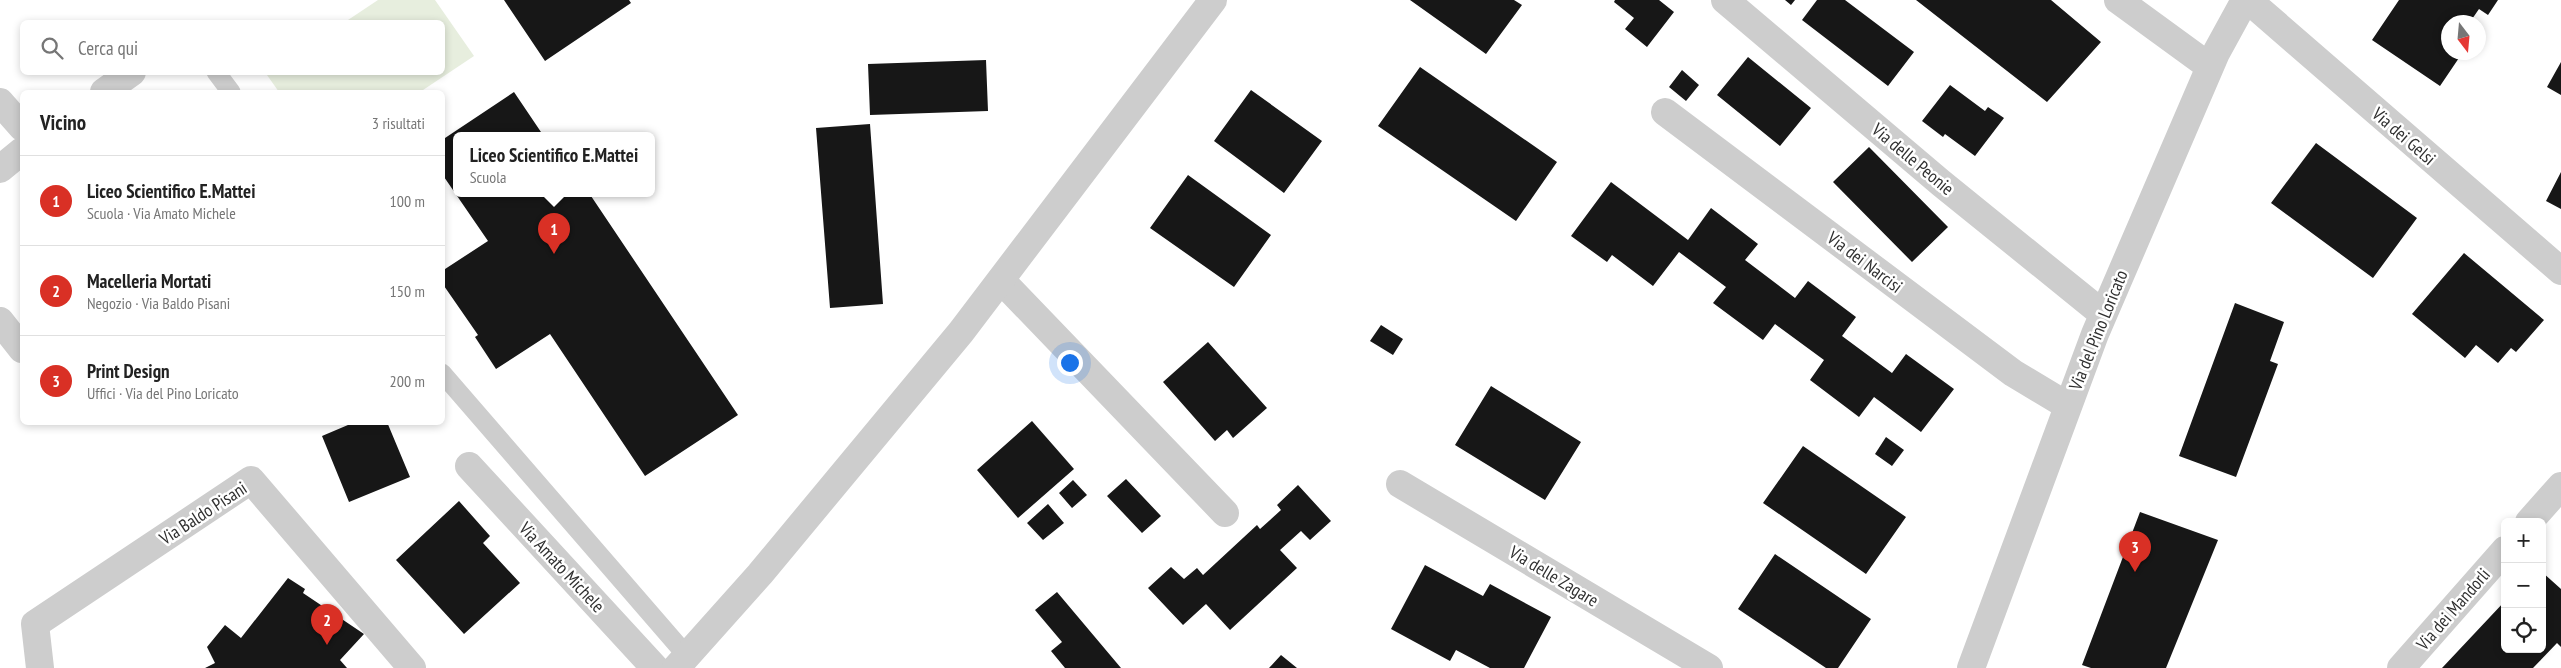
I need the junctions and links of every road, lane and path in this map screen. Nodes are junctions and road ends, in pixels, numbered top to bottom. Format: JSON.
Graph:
{"nodes":[{"id":1,"x":1213,"y":0,"type":"edge"},
{"id":2,"x":1725,"y":0,"type":"edge"},
{"id":3,"x":2118,"y":0,"type":"edge"},
{"id":4,"x":2247,"y":0,"type":"edge"},
{"id":5,"x":2210,"y":67,"type":"junction"},
{"id":6,"x":128,"y":75,"type":"edge"},
{"id":7,"x":218,"y":75,"type":"edge"},
{"id":8,"x":107,"y":90,"type":"edge"},
{"id":9,"x":230,"y":90,"type":"edge"},
{"id":10,"x":0,"y":102,"type":"edge"},
{"id":11,"x":1666,"y":112,"type":"dead end"},
{"id":12,"x":20,"y":125,"type":"edge"},
{"id":13,"x":20,"y":153,"type":"edge"},
{"id":14,"x":0,"y":169,"type":"edge"},
{"id":15,"x":2561,"y":271,"type":"edge"},
{"id":16,"x":1001,"y":280,"type":"junction"},
{"id":17,"x":2103,"y":314,"type":"junction"},
{"id":18,"x":0,"y":321,"type":"edge"},
{"id":19,"x":20,"y":346,"type":"edge"},
{"id":20,"x":445,"y":377,"type":"edge"},
{"id":21,"x":2068,"y":406,"type":"junction"},
{"id":22,"x":469,"y":466,"type":"dead end"},
{"id":23,"x":1400,"y":484,"type":"dead end"},
{"id":24,"x":2561,"y":486,"type":"edge"},
{"id":25,"x":1225,"y":513,"type":"dead end"},
{"id":26,"x":2533,"y":518,"type":"edge"},
{"id":27,"x":2501,"y":555,"type":"edge"},
{"id":28,"x":682,"y":662,"type":"edge"},
{"id":29,"x":40,"y":668,"type":"edge"},
{"id":30,"x":412,"y":668,"type":"edge"},
{"id":31,"x":655,"y":668,"type":"edge"},
{"id":32,"x":1709,"y":668,"type":"edge"},
{"id":33,"x":1971,"y":668,"type":"edge"},
{"id":34,"x":2401,"y":668,"type":"edge"}],
"edges":[{"from":1,"to":16,"type":"street"},
{"from":2,"to":17,"type":"street","name":"Via delle Peonie"},
{"from":3,"to":5,"type":"street"},
{"from":4,"to":5,"type":"street","name":"Via del Pino Loricato"},
{"from":4,"to":15,"type":"street","name":"Via dei Gelsi"},
{"from":5,"to":17,"type":"street","name":"Via del Pino Loricato"},
{"from":6,"to":8,"type":"street"},
{"from":7,"to":9,"type":"lane"},
{"from":10,"to":12,"type":"street"},
{"from":11,"to":21,"type":"street","name":"Via dei Narcisi"},
{"from":13,"to":14,"type":"street"},
{"from":16,"to":25,"type":"street"},
{"from":16,"to":28,"type":"street"},
{"from":17,"to":21,"type":"street","name":"Via del Pino Loricato"},
{"from":18,"to":19,"type":"street"},
{"from":20,"to":28,"type":"lane"},
{"from":21,"to":33,"type":"street","name":"Via del Pino Loricato"},
{"from":22,"to":31,"type":"street","name":"Via Amato Michele"},
{"from":23,"to":32,"type":"street","name":"Via delle Zagare"},
{"from":24,"to":26,"type":"street"},
{"from":27,"to":34,"type":"street","name":"Via dei Mandorli"},
{"from":29,"to":30,"type":"street","name":"Via Baldo Pisani"}]}
